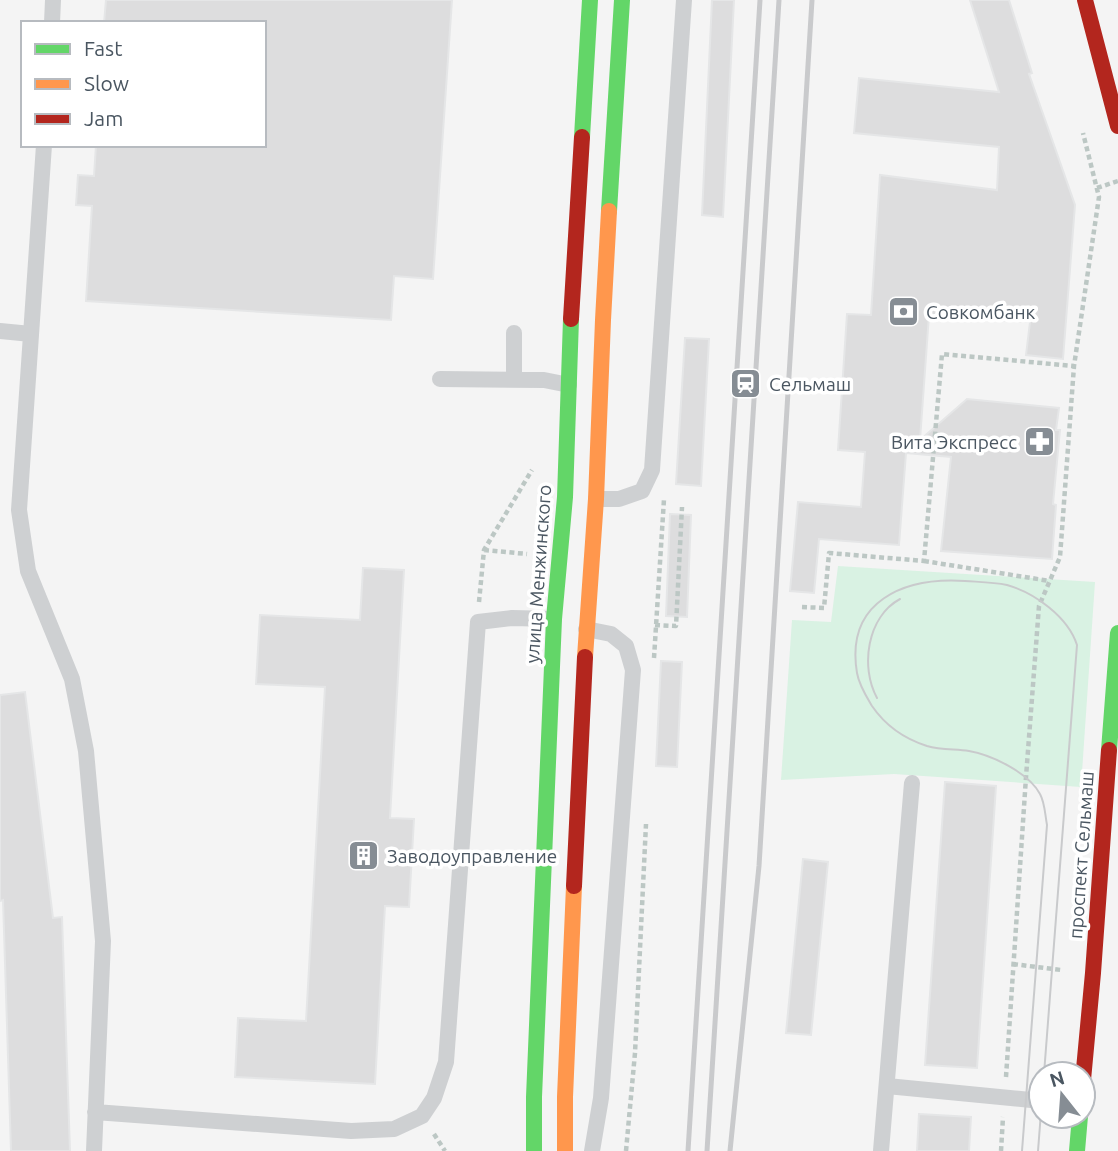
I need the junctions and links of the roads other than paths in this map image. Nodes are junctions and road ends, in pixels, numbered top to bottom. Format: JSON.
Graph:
{"nodes":[{"id":1,"x":53,"y":0,"type":"edge"},
{"id":2,"x":590,"y":0,"type":"edge"},
{"id":3,"x":622,"y":0,"type":"edge"},
{"id":4,"x":684,"y":0,"type":"edge"},
{"id":5,"x":1085,"y":0,"type":"edge"},
{"id":6,"x":52,"y":21,"type":"edge"},
{"id":7,"x":1118,"y":126,"type":"edge"},
{"id":8,"x":44,"y":147,"type":"edge"},
{"id":9,"x":0,"y":331,"type":"edge"},
{"id":10,"x":514,"y":332,"type":"dead end"},
{"id":11,"x":31,"y":334,"type":"junction"},
{"id":12,"x":439,"y":379,"type":"dead end"},
{"id":13,"x":514,"y":379,"type":"junction"},
{"id":14,"x":568,"y":385,"type":"junction"},
{"id":15,"x":600,"y":387,"type":"junction"},
{"id":16,"x":596,"y":499,"type":"junction"},
{"id":17,"x":571,"y":624,"type":"junction"},
{"id":18,"x":1118,"y":633,"type":"edge"},
{"id":19,"x":912,"y":783,"type":"dead end"},
{"id":20,"x":1085,"y":1060,"type":"edge"},
{"id":21,"x":887,"y":1086,"type":"junction"},
{"id":22,"x":1027,"y":1100,"type":"edge"},
{"id":23,"x":95,"y":1112,"type":"junction"},
{"id":24,"x":1079,"y":1130,"type":"edge"},
{"id":25,"x":94,"y":1151,"type":"edge"},
{"id":26,"x":534,"y":1151,"type":"edge"},
{"id":27,"x":565,"y":1151,"type":"edge"},
{"id":28,"x":592,"y":1151,"type":"edge"},
{"id":29,"x":881,"y":1151,"type":"edge"},
{"id":30,"x":1077,"y":1151,"type":"edge"}],
"edges":[{"from":1,"to":6,"type":"lane"},
{"from":2,"to":14,"type":"main road","name":"улица Менжинского"},
{"from":3,"to":15,"type":"main road","name":"улица Менжинского"},
{"from":4,"to":16,"type":"lane"},
{"from":5,"to":7,"type":"main road"},
{"from":8,"to":11,"type":"lane"},
{"from":9,"to":11,"type":"lane"},
{"from":10,"to":13,"type":"lane"},
{"from":11,"to":23,"type":"lane"},
{"from":12,"to":13,"type":"lane"},
{"from":13,"to":14,"type":"lane"},
{"from":14,"to":15,"type":"lane"},
{"from":14,"to":17,"type":"main road","name":"улица Менжинского"},
{"from":15,"to":16,"type":"main road","name":"улица Менжинского"},
{"from":16,"to":17,"type":"main road","name":"улица Менжинского"},
{"from":17,"to":23,"type":"lane"},
{"from":17,"to":26,"type":"main road","name":"улица Менжинского"},
{"from":17,"to":27,"type":"main road","name":"улица Менжинского"},
{"from":17,"to":28,"type":"lane"},
{"from":18,"to":20,"type":"main road","name":"проспект Сельмаш"},
{"from":19,"to":21,"type":"lane"},
{"from":21,"to":22,"type":"lane"},
{"from":21,"to":29,"type":"lane"},
{"from":23,"to":25,"type":"lane"},
{"from":24,"to":30,"type":"main road"}]}
